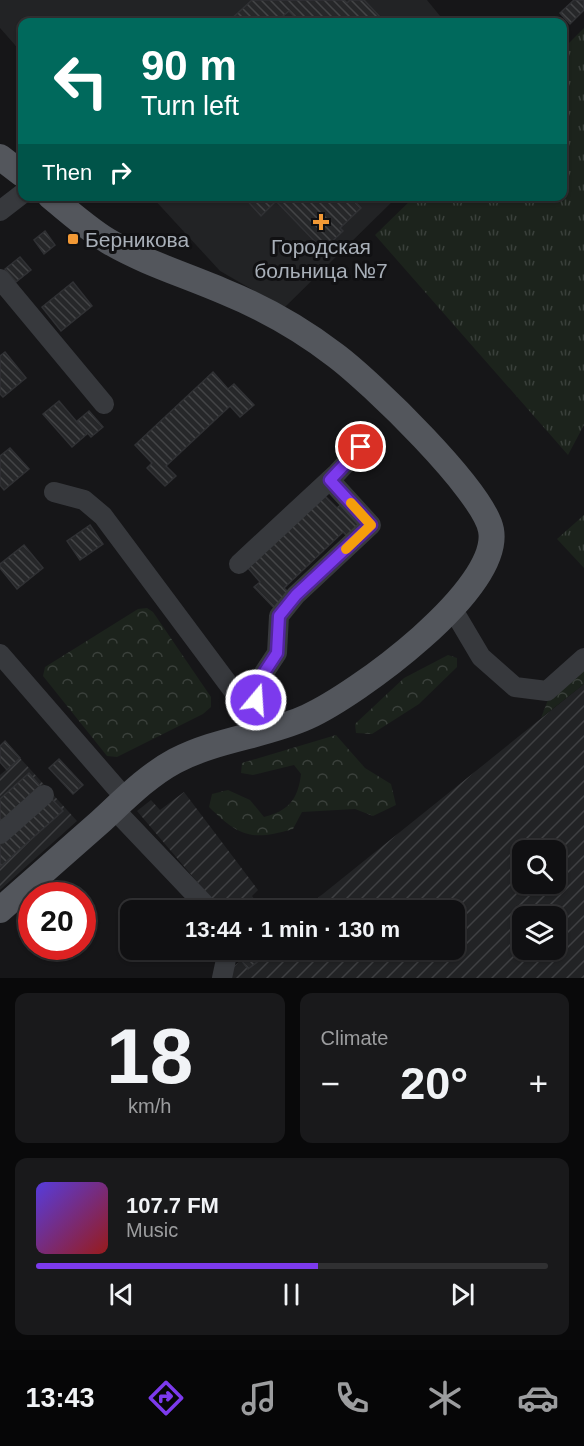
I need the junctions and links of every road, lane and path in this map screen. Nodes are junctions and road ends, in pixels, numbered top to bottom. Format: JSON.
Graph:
{"nodes":[{"id":1,"x":18,"y":197,"type":"edge"},
{"id":2,"x":57,"y":201,"type":"edge"},
{"id":3,"x":0,"y":211,"type":"edge"},
{"id":4,"x":0,"y":279,"type":"edge"},
{"id":5,"x":104,"y":404,"type":"dead end"},
{"id":6,"x":361,"y":447,"type":"dead end"},
{"id":7,"x":330,"y":480,"type":"junction"},
{"id":8,"x":54,"y":492,"type":"dead end"},
{"id":9,"x":239,"y":564,"type":"dead end"},
{"id":10,"x":452,"y":608,"type":"junction"},
{"id":11,"x":0,"y":654,"type":"edge"},
{"id":12,"x":584,"y":658,"type":"edge"},
{"id":13,"x":259,"y":725,"type":"junction"},
{"id":14,"x":44,"y":795,"type":"dead end"},
{"id":15,"x":120,"y":803,"type":"junction"},
{"id":16,"x":0,"y":834,"type":"edge"},
{"id":17,"x":202,"y":900,"type":"edge"},
{"id":18,"x":0,"y":910,"type":"edge"},
{"id":19,"x":226,"y":960,"type":"edge"},
{"id":20,"x":222,"y":978,"type":"edge"}],
"edges":[{"from":1,"to":3,"type":"street"},
{"from":2,"to":10,"type":"main road"},
{"from":4,"to":5,"type":"street"},
{"from":6,"to":7,"type":"street"},
{"from":7,"to":9,"type":"street"},
{"from":7,"to":13,"type":"street"},
{"from":8,"to":13,"type":"street"},
{"from":10,"to":12,"type":"street"},
{"from":10,"to":13,"type":"main road"},
{"from":11,"to":15,"type":"street"},
{"from":13,"to":15,"type":"main road"},
{"from":14,"to":16,"type":"street"},
{"from":15,"to":17,"type":"street"},
{"from":15,"to":18,"type":"main road"},
{"from":19,"to":20,"type":"street"}]}
